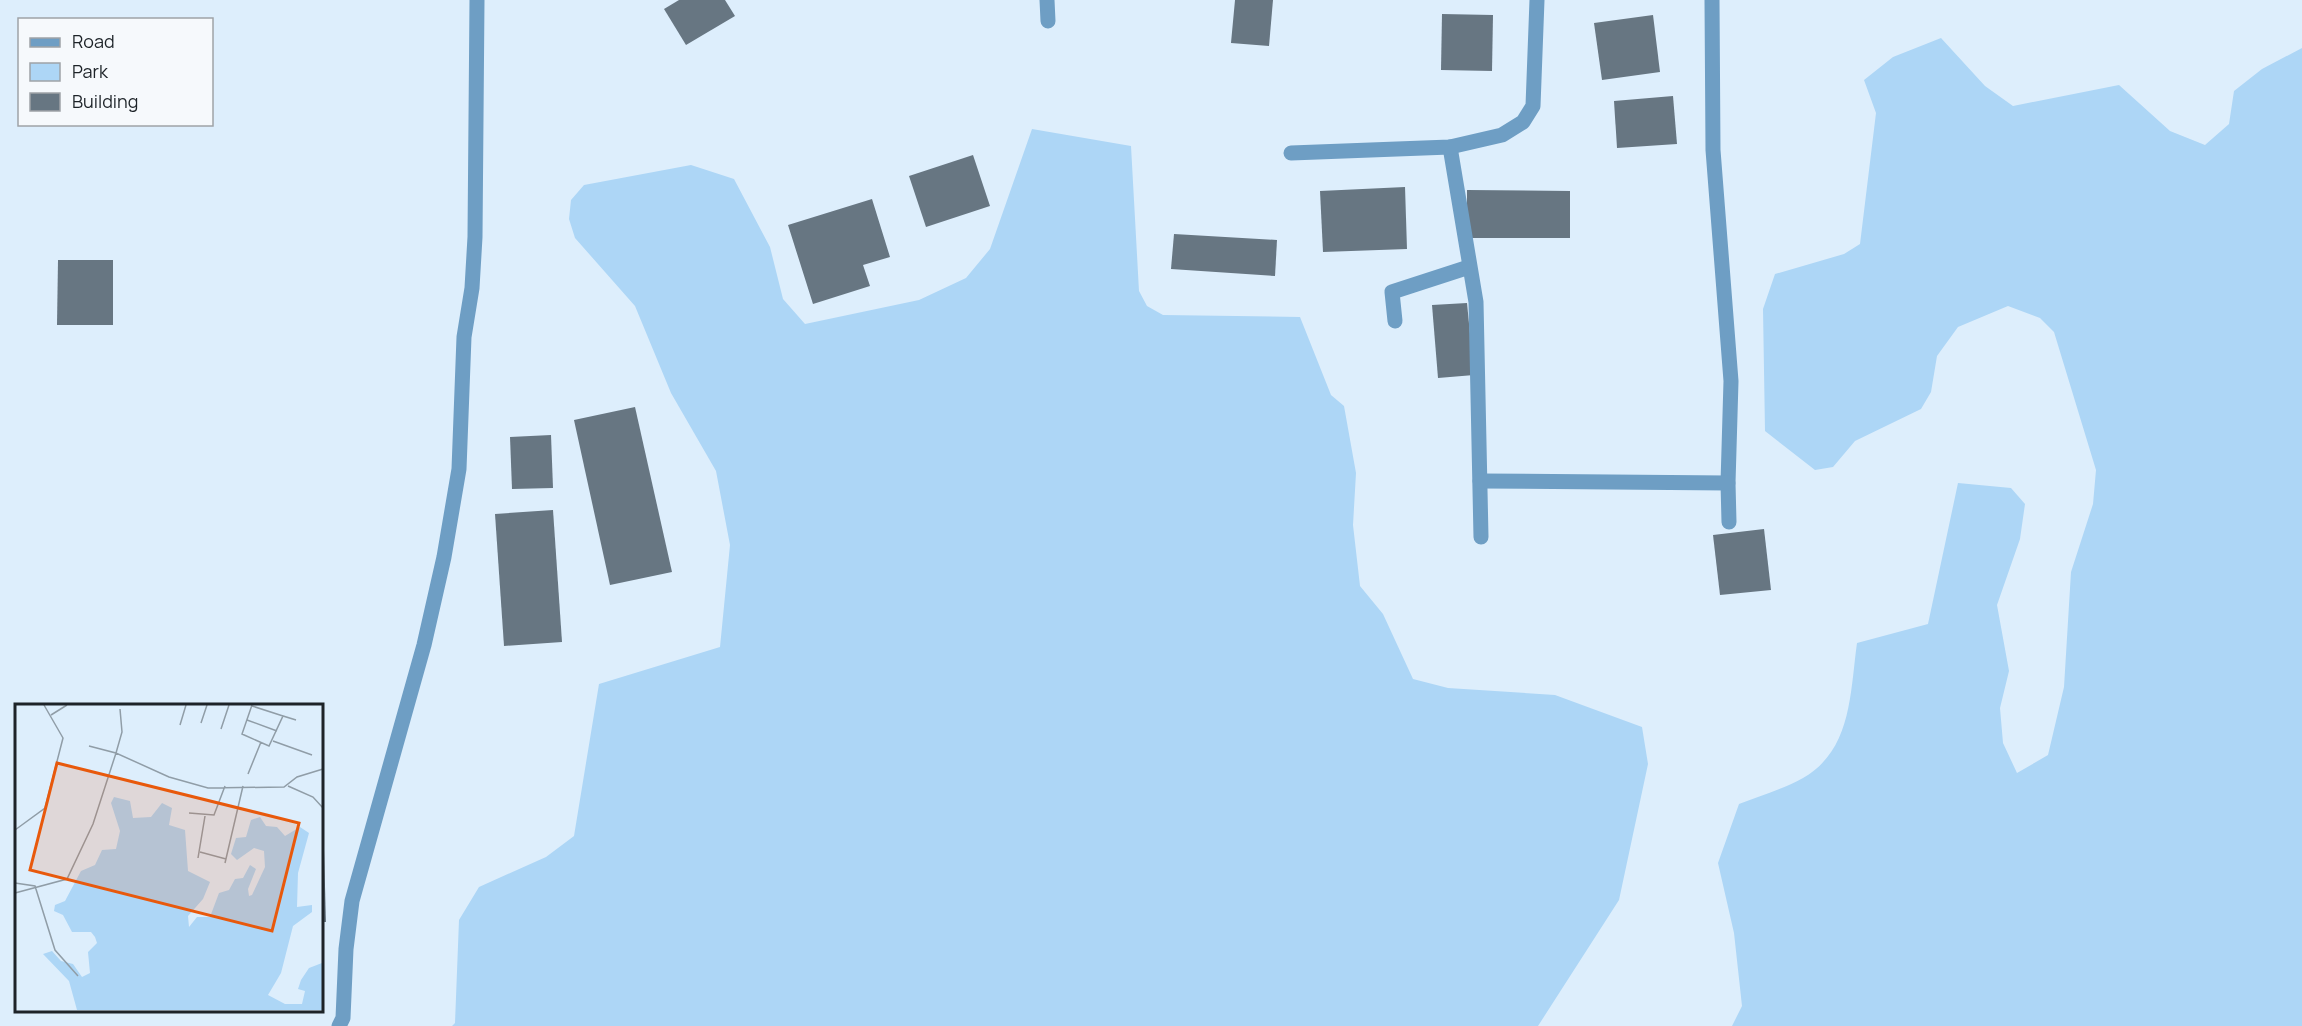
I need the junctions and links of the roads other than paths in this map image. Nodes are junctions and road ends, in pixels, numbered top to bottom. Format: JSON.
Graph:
{"nodes":[{"id":1,"x":477,"y":0,"type":"edge"},
{"id":2,"x":1047,"y":0,"type":"edge"},
{"id":3,"x":1537,"y":0,"type":"edge"},
{"id":4,"x":1712,"y":0,"type":"edge"},
{"id":5,"x":1048,"y":21,"type":"dead end"},
{"id":6,"x":1450,"y":147,"type":"junction"},
{"id":7,"x":1291,"y":153,"type":"dead end"},
{"id":8,"x":1469,"y":267,"type":"junction"},
{"id":9,"x":1395,"y":321,"type":"dead end"},
{"id":10,"x":1480,"y":481,"type":"junction"},
{"id":11,"x":1728,"y":483,"type":"junction"},
{"id":12,"x":1729,"y":522,"type":"dead end"},
{"id":13,"x":1481,"y":537,"type":"dead end"},
{"id":14,"x":339,"y":1026,"type":"edge"}],
"edges":[{"from":1,"to":14,"type":"street"},
{"from":2,"to":5,"type":"street"},
{"from":3,"to":6,"type":"street"},
{"from":4,"to":11,"type":"street"},
{"from":6,"to":7,"type":"street"},
{"from":6,"to":8,"type":"street"},
{"from":8,"to":9,"type":"street"},
{"from":8,"to":10,"type":"street"},
{"from":10,"to":11,"type":"street"},
{"from":10,"to":13,"type":"street"},
{"from":11,"to":12,"type":"street"}]}
